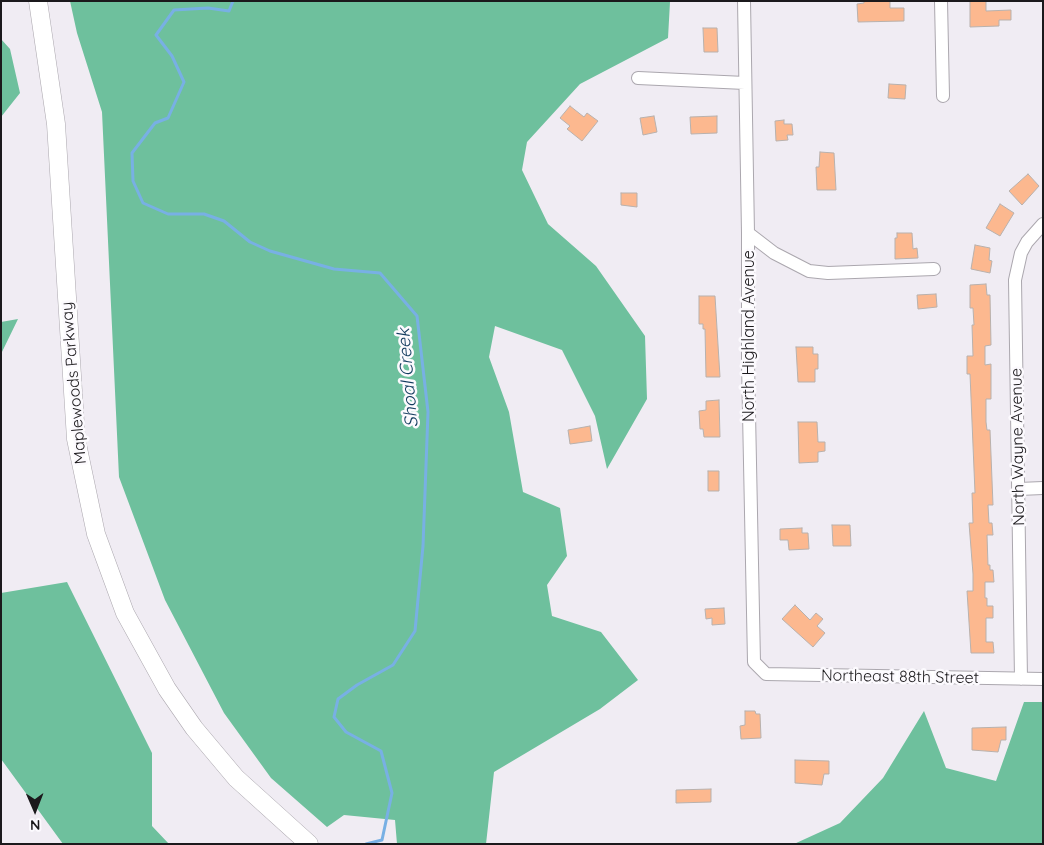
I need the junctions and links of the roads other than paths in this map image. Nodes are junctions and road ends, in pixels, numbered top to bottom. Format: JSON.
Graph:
{"nodes":[{"id":1,"x":38,"y":1,"type":"edge"},
{"id":2,"x":744,"y":1,"type":"edge"},
{"id":3,"x":941,"y":1,"type":"edge"},
{"id":4,"x":638,"y":78,"type":"dead end"},
{"id":5,"x":745,"y":83,"type":"junction"},
{"id":6,"x":943,"y":96,"type":"dead end"},
{"id":7,"x":1043,"y":224,"type":"edge"},
{"id":8,"x":748,"y":233,"type":"junction"},
{"id":9,"x":934,"y":269,"type":"dead end"},
{"id":10,"x":1043,"y":488,"type":"edge"},
{"id":11,"x":1019,"y":489,"type":"junction"},
{"id":12,"x":759,"y":669,"type":"joint"},
{"id":13,"x":1021,"y":679,"type":"junction"},
{"id":14,"x":1043,"y":679,"type":"edge"},
{"id":15,"x":309,"y":844,"type":"edge"}],
"edges":[{"from":1,"to":15,"type":"main road","name":"Maplewoods Parkway"},
{"from":2,"to":5,"type":"street","name":"North Highland Avenue"},
{"from":3,"to":6,"type":"street"},
{"from":4,"to":5,"type":"street"},
{"from":5,"to":8,"type":"street","name":"North Highland Avenue"},
{"from":7,"to":11,"type":"street","name":"North Wayne Avenue"},
{"from":8,"to":9,"type":"street"},
{"from":8,"to":12,"type":"street","name":"North Highland Avenue"},
{"from":10,"to":11,"type":"street"},
{"from":11,"to":13,"type":"street","name":"North Wayne Avenue"},
{"from":12,"to":13,"type":"street","name":"Northeast 88th Street"},
{"from":13,"to":14,"type":"street","name":"Northeast 88th Street"}]}
